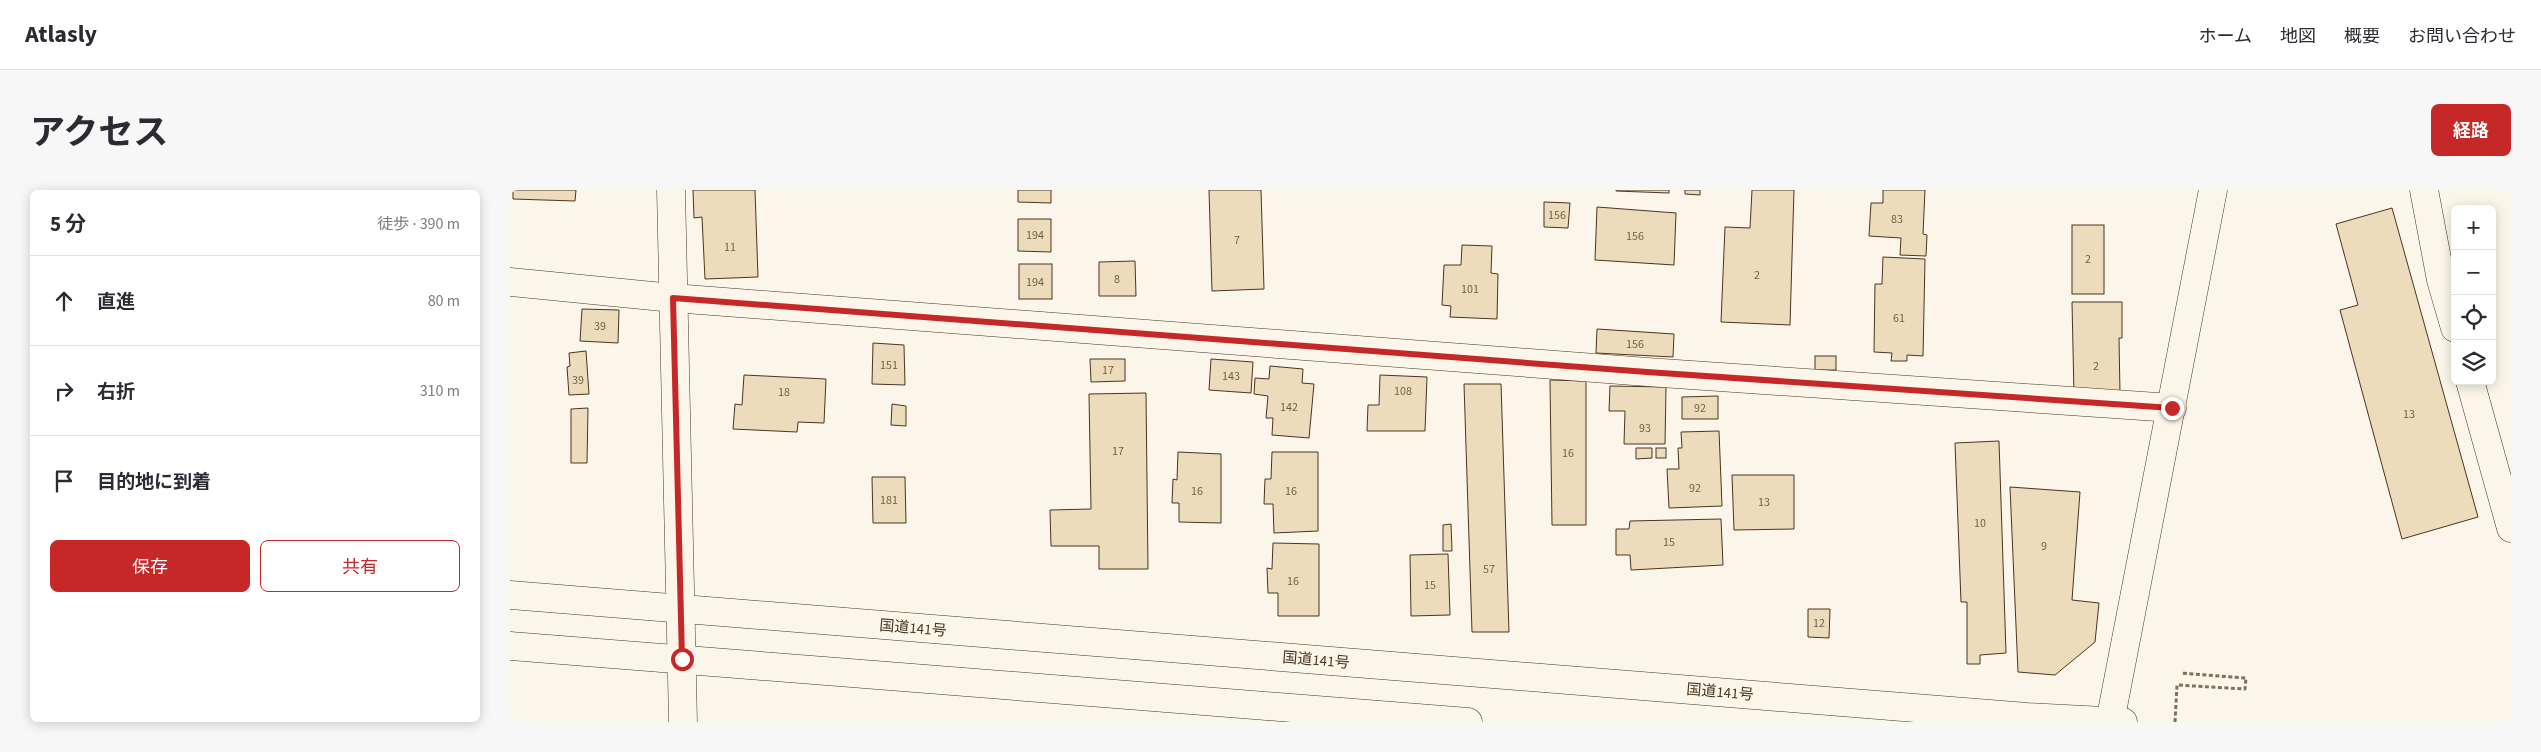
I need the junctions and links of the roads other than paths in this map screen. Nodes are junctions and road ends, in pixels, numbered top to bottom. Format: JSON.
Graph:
{"nodes":[{"id":1,"x":670,"y":190,"type":"edge"},
{"id":2,"x":2213,"y":190,"type":"edge"},
{"id":3,"x":2424,"y":190,"type":"edge"},
{"id":4,"x":510,"y":282,"type":"edge"},
{"id":5,"x":673,"y":298,"type":"junction"},
{"id":6,"x":2451,"y":314,"type":"edge"},
{"id":7,"x":2471,"y":385,"type":"edge"},
{"id":8,"x":2172,"y":408,"type":"junction"},
{"id":9,"x":2511,"y":528,"type":"edge"},
{"id":10,"x":510,"y":596,"type":"edge"},
{"id":11,"x":680,"y":609,"type":"junction"},
{"id":12,"x":510,"y":646,"type":"edge"},
{"id":13,"x":682,"y":659,"type":"junction"},
{"id":14,"x":683,"y":722,"type":"edge"},
{"id":15,"x":1468,"y":722,"type":"edge"},
{"id":16,"x":2114,"y":722,"type":"edge"}],
"edges":[{"from":1,"to":5,"type":"main road"},
{"from":2,"to":8,"type":"main road"},
{"from":3,"to":6,"type":"main road"},
{"from":4,"to":5,"type":"main road"},
{"from":5,"to":8,"type":"main road"},
{"from":5,"to":11,"type":"main road"},
{"from":7,"to":9,"type":"main road"},
{"from":8,"to":16,"type":"main road"},
{"from":10,"to":11,"type":"main road","name":"国道141号"},
{"from":11,"to":13,"type":"main road"},
{"from":11,"to":16,"type":"main road","name":"国道141号"},
{"from":12,"to":13,"type":"main road"},
{"from":13,"to":14,"type":"main road"},
{"from":13,"to":15,"type":"main road"}]}
